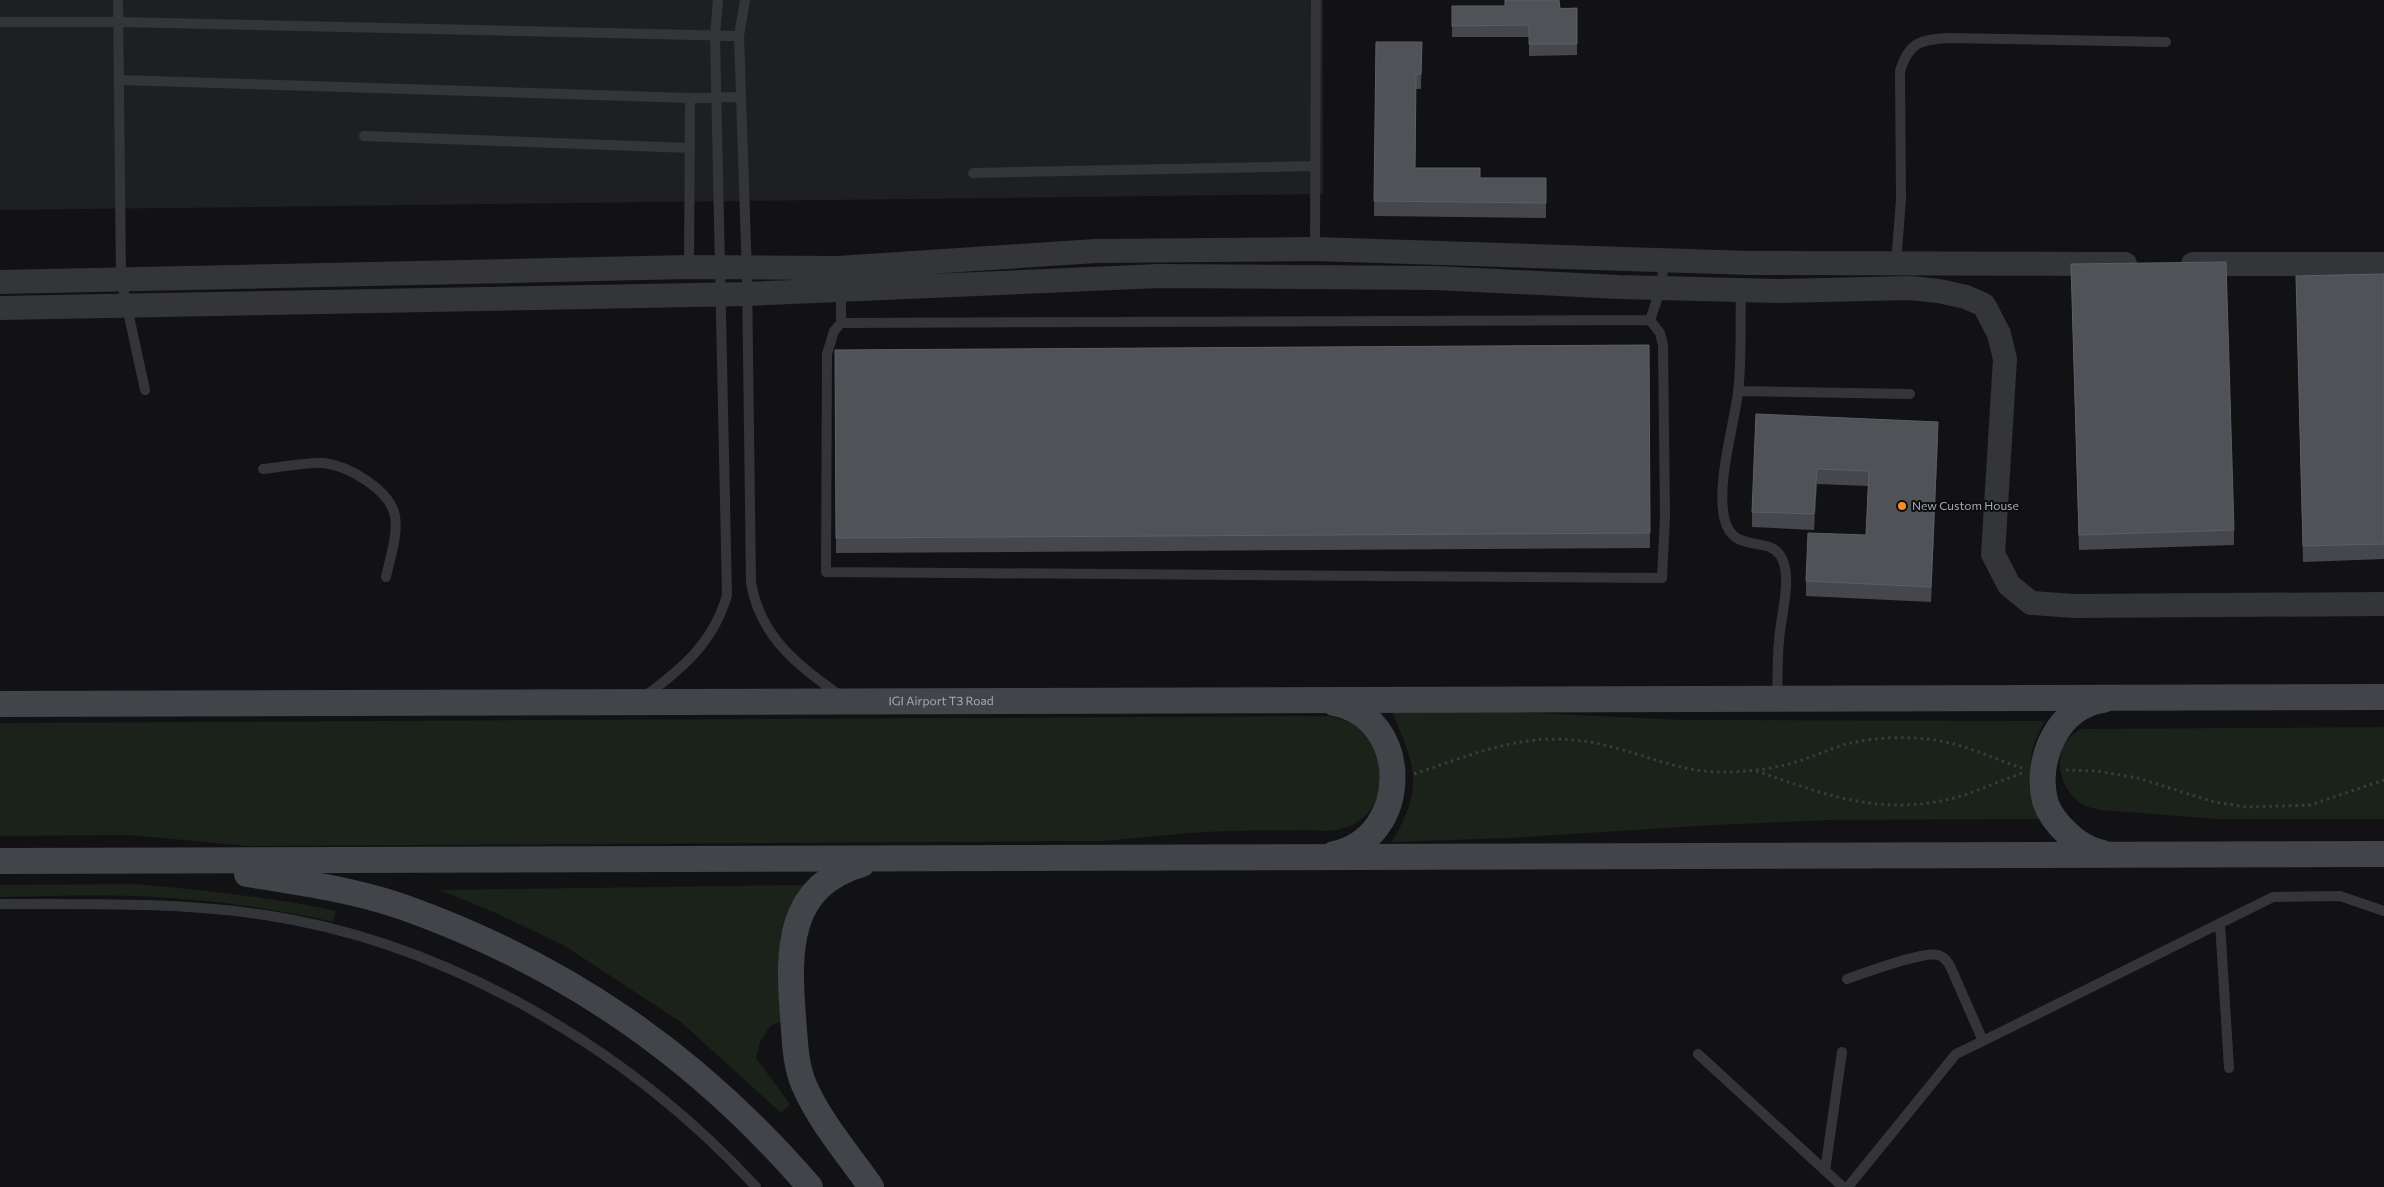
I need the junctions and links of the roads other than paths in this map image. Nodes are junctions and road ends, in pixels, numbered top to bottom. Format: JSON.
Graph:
{"nodes":[{"id":1,"x":118,"y":0,"type":"edge"},
{"id":2,"x":718,"y":0,"type":"edge"},
{"id":3,"x":745,"y":0,"type":"edge"},
{"id":4,"x":1316,"y":0,"type":"edge"},
{"id":5,"x":0,"y":22,"type":"edge"},
{"id":6,"x":118,"y":22,"type":"junction"},
{"id":7,"x":715,"y":36,"type":"junction"},
{"id":8,"x":739,"y":36,"type":"junction"},
{"id":9,"x":2166,"y":42,"type":"dead end"},
{"id":10,"x":120,"y":80,"type":"junction"},
{"id":11,"x":716,"y":97,"type":"junction"},
{"id":12,"x":741,"y":97,"type":"junction"},
{"id":13,"x":690,"y":98,"type":"junction"},
{"id":14,"x":364,"y":136,"type":"dead end"},
{"id":15,"x":690,"y":148,"type":"junction"},
{"id":16,"x":1316,"y":166,"type":"junction"},
{"id":17,"x":973,"y":173,"type":"dead end"},
{"id":18,"x":1316,"y":250,"type":"junction"},
{"id":19,"x":1664,"y":261,"type":"junction"},
{"id":20,"x":1896,"y":264,"type":"junction"},
{"id":21,"x":2145,"y":264,"type":"edge"},
{"id":22,"x":2175,"y":264,"type":"edge"},
{"id":23,"x":2384,"y":264,"type":"edge"},
{"id":24,"x":689,"y":267,"type":"junction"},
{"id":25,"x":719,"y":267,"type":"junction"},
{"id":26,"x":746,"y":268,"type":"junction"},
{"id":27,"x":121,"y":280,"type":"junction"},
{"id":28,"x":0,"y":282,"type":"edge"},
{"id":29,"x":1662,"y":288,"type":"junction"},
{"id":30,"x":841,"y":290,"type":"junction"},
{"id":31,"x":1741,"y":290,"type":"junction"},
{"id":32,"x":720,"y":294,"type":"junction"},
{"id":33,"x":747,"y":294,"type":"junction"},
{"id":34,"x":127,"y":305,"type":"junction"},
{"id":35,"x":0,"y":308,"type":"edge"},
{"id":36,"x":1650,"y":320,"type":"junction"},
{"id":37,"x":841,"y":323,"type":"junction"},
{"id":38,"x":145,"y":390,"type":"dead end"},
{"id":39,"x":1738,"y":391,"type":"junction"},
{"id":40,"x":1910,"y":394,"type":"dead end"},
{"id":41,"x":263,"y":469,"type":"dead end"},
{"id":42,"x":386,"y":576,"type":"dead end"},
{"id":43,"x":2384,"y":604,"type":"edge"},
{"id":44,"x":2384,"y":697,"type":"edge"},
{"id":45,"x":2122,"y":698,"type":"junction"},
{"id":46,"x":1777,"y":699,"type":"junction"},
{"id":47,"x":1316,"y":700,"type":"junction"},
{"id":48,"x":849,"y":702,"type":"junction"},
{"id":49,"x":636,"y":703,"type":"junction"},
{"id":50,"x":0,"y":704,"type":"edge"},
{"id":51,"x":2384,"y":854,"type":"edge"},
{"id":52,"x":2123,"y":855,"type":"junction"},
{"id":53,"x":1317,"y":858,"type":"junction"},
{"id":54,"x":877,"y":859,"type":"junction"},
{"id":55,"x":0,"y":861,"type":"edge"},
{"id":56,"x":169,"y":862,"type":"junction"},
{"id":57,"x":0,"y":904,"type":"edge"},
{"id":58,"x":2384,"y":911,"type":"edge"},
{"id":59,"x":2220,"y":923,"type":"junction"},
{"id":60,"x":1846,"y":979,"type":"dead end"},
{"id":61,"x":1983,"y":1041,"type":"junction"},
{"id":62,"x":1842,"y":1052,"type":"dead end"},
{"id":63,"x":1698,"y":1054,"type":"dead end"},
{"id":64,"x":2229,"y":1068,"type":"dead end"},
{"id":65,"x":1825,"y":1171,"type":"junction"},
{"id":66,"x":756,"y":1187,"type":"edge"},
{"id":67,"x":810,"y":1187,"type":"edge"},
{"id":68,"x":871,"y":1187,"type":"edge"},
{"id":69,"x":1843,"y":1187,"type":"edge"},
{"id":70,"x":1848,"y":1187,"type":"edge"}],
"edges":[{"from":1,"to":6,"type":"lane"},
{"from":2,"to":7,"type":"lane"},
{"from":3,"to":8,"type":"lane"},
{"from":4,"to":16,"type":"lane"},
{"from":5,"to":6,"type":"lane"},
{"from":6,"to":7,"type":"lane"},
{"from":6,"to":10,"type":"lane"},
{"from":7,"to":8,"type":"lane"},
{"from":7,"to":11,"type":"lane"},
{"from":8,"to":12,"type":"lane"},
{"from":9,"to":20,"type":"lane"},
{"from":10,"to":13,"type":"lane"},
{"from":10,"to":27,"type":"lane"},
{"from":11,"to":12,"type":"lane"},
{"from":11,"to":13,"type":"lane"},
{"from":11,"to":25,"type":"lane"},
{"from":12,"to":26,"type":"lane"},
{"from":13,"to":15,"type":"lane"},
{"from":14,"to":15,"type":"lane"},
{"from":15,"to":24,"type":"lane"},
{"from":16,"to":17,"type":"lane"},
{"from":16,"to":18,"type":"lane"},
{"from":18,"to":19,"type":"street"},
{"from":18,"to":26,"type":"street"},
{"from":19,"to":20,"type":"street"},
{"from":19,"to":29,"type":"lane"},
{"from":20,"to":21,"type":"street"},
{"from":22,"to":23,"type":"street"},
{"from":24,"to":25,"type":"street"},
{"from":24,"to":27,"type":"street"},
{"from":25,"to":26,"type":"street"},
{"from":25,"to":32,"type":"lane"},
{"from":26,"to":33,"type":"lane"},
{"from":27,"to":28,"type":"street"},
{"from":27,"to":34,"type":"lane"},
{"from":29,"to":30,"type":"street"},
{"from":29,"to":31,"type":"street"},
{"from":29,"to":36,"type":"lane"},
{"from":30,"to":33,"type":"street"},
{"from":30,"to":37,"type":"lane"},
{"from":31,"to":39,"type":"lane"},
{"from":31,"to":43,"type":"street"},
{"from":32,"to":33,"type":"street"},
{"from":32,"to":34,"type":"street"},
{"from":32,"to":49,"type":"lane"},
{"from":33,"to":48,"type":"lane"},
{"from":34,"to":35,"type":"street"},
{"from":34,"to":38,"type":"lane"},
{"from":36,"to":37,"type":"lane"},
{"from":36,"to":37,"type":"lane"},
{"from":39,"to":40,"type":"lane"},
{"from":39,"to":46,"type":"lane"},
{"from":41,"to":42,"type":"lane"},
{"from":44,"to":45,"type":"main road"},
{"from":45,"to":46,"type":"main road"},
{"from":45,"to":52,"type":"main road"},
{"from":46,"to":47,"type":"main road"},
{"from":47,"to":48,"type":"main road","name":"IGI Airport T3 Road"},
{"from":47,"to":53,"type":"main road"},
{"from":48,"to":49,"type":"main road","name":"IGI Airport T3 Road"},
{"from":49,"to":50,"type":"main road","name":"IGI Airport T3 Road"},
{"from":51,"to":52,"type":"main road"},
{"from":52,"to":53,"type":"main road"},
{"from":53,"to":54,"type":"main road"},
{"from":54,"to":56,"type":"main road"},
{"from":54,"to":68,"type":"main road"},
{"from":55,"to":56,"type":"main road"},
{"from":56,"to":67,"type":"main road"},
{"from":57,"to":66,"type":"lane"},
{"from":58,"to":59,"type":"lane"},
{"from":59,"to":61,"type":"lane"},
{"from":59,"to":64,"type":"lane"},
{"from":60,"to":61,"type":"lane"},
{"from":61,"to":70,"type":"lane"},
{"from":62,"to":65,"type":"lane"},
{"from":63,"to":65,"type":"lane"},
{"from":65,"to":69,"type":"lane"}]}
